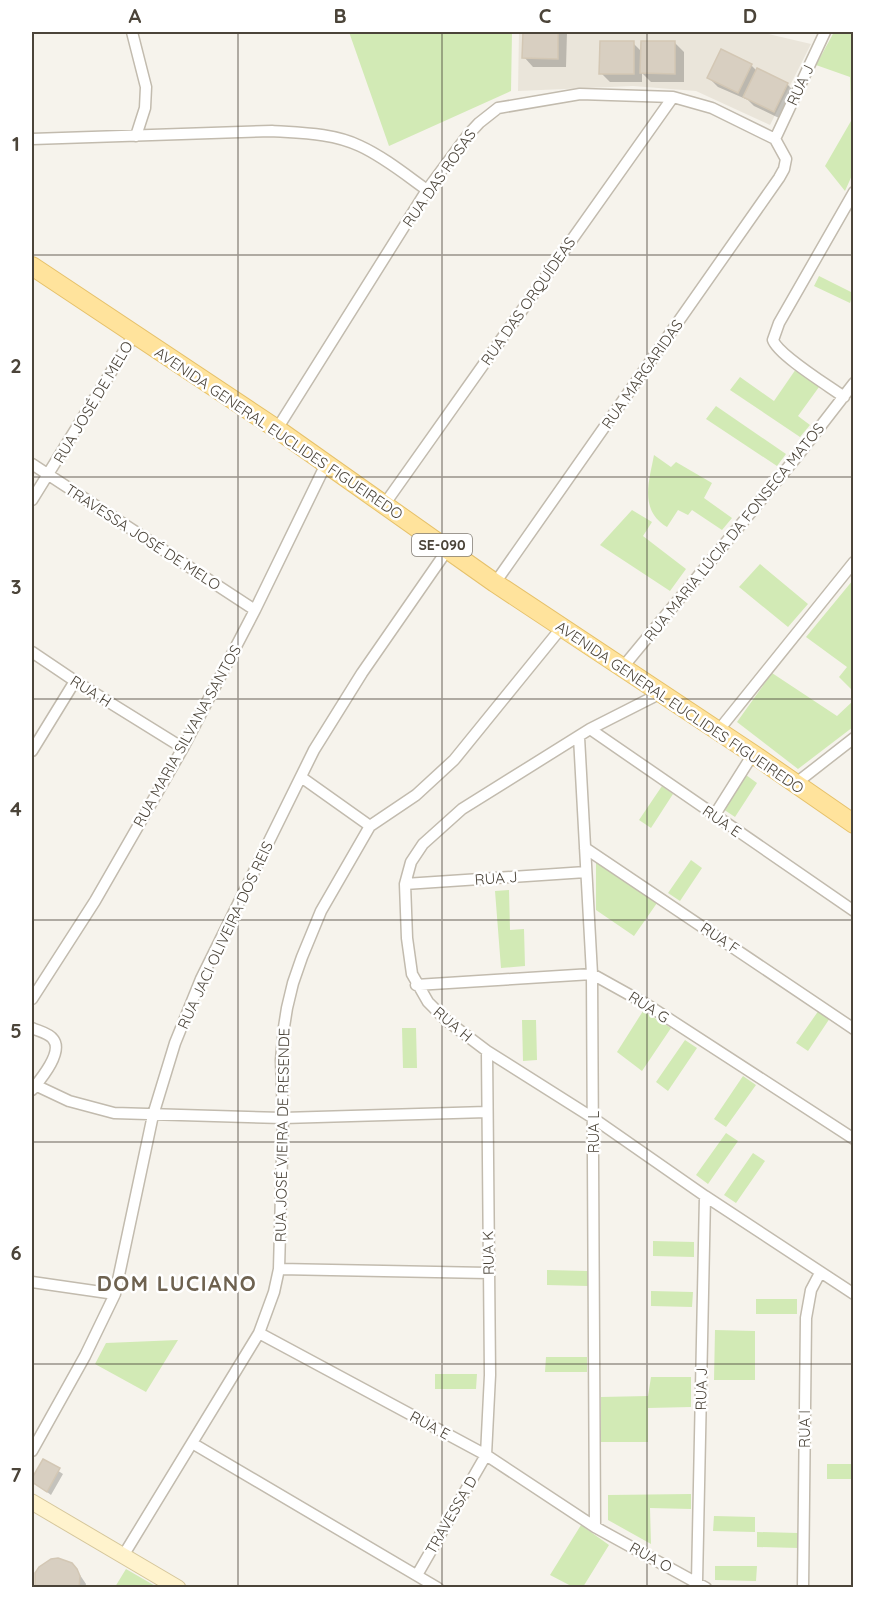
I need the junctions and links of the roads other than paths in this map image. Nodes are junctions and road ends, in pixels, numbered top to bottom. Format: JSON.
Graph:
{"nodes":[{"id":1,"x":132,"y":32,"type":"edge"},
{"id":2,"x":825,"y":32,"type":"edge"},
{"id":3,"x":673,"y":97,"type":"junction"},
{"id":4,"x":136,"y":136,"type":"junction"},
{"id":5,"x":32,"y":139,"type":"edge"},
{"id":6,"x":775,"y":140,"type":"junction"},
{"id":7,"x":427,"y":190,"type":"junction"},
{"id":8,"x":854,"y":192,"type":"edge"},
{"id":9,"x":32,"y":266,"type":"edge"},
{"id":10,"x":134,"y":335,"type":"junction"},
{"id":11,"x":854,"y":383,"type":"edge"},
{"id":12,"x":844,"y":397,"type":"junction"},
{"id":13,"x":277,"y":429,"type":"junction"},
{"id":14,"x":32,"y":464,"type":"edge"},
{"id":15,"x":326,"y":464,"type":"junction"},
{"id":16,"x":48,"y":475,"type":"junction"},
{"id":17,"x":32,"y":500,"type":"edge"},
{"id":18,"x":384,"y":506,"type":"junction"},
{"id":19,"x":448,"y":549,"type":"junction"},
{"id":20,"x":854,"y":562,"type":"edge"},
{"id":21,"x":495,"y":583,"type":"junction"},
{"id":22,"x":255,"y":610,"type":"junction"},
{"id":23,"x":562,"y":627,"type":"junction"},
{"id":24,"x":32,"y":652,"type":"edge"},
{"id":25,"x":623,"y":667,"type":"junction"},
{"id":26,"x":75,"y":681,"type":"junction"},
{"id":27,"x":661,"y":693,"type":"junction"},
{"id":28,"x":590,"y":729,"type":"junction"},
{"id":29,"x":718,"y":731,"type":"junction"},
{"id":30,"x":579,"y":737,"type":"junction"},
{"id":31,"x":854,"y":738,"type":"edge"},
{"id":32,"x":183,"y":748,"type":"junction"},
{"id":33,"x":32,"y":751,"type":"edge"},
{"id":34,"x":753,"y":754,"type":"junction"},
{"id":35,"x":301,"y":777,"type":"junction"},
{"id":36,"x":795,"y":784,"type":"junction"},
{"id":37,"x":714,"y":816,"type":"junction"},
{"id":38,"x":854,"y":824,"type":"edge"},
{"id":39,"x":370,"y":826,"type":"junction"},
{"id":40,"x":585,"y":848,"type":"junction"},
{"id":41,"x":586,"y":872,"type":"junction"},
{"id":42,"x":405,"y":884,"type":"junction"},
{"id":43,"x":854,"y":911,"type":"edge"},
{"id":44,"x":592,"y":974,"type":"junction"},
{"id":45,"x":416,"y":985,"type":"junction"},
{"id":46,"x":32,"y":999,"type":"edge"},
{"id":47,"x":32,"y":1029,"type":"edge"},
{"id":48,"x":854,"y":1029,"type":"edge"},
{"id":49,"x":487,"y":1051,"type":"junction"},
{"id":50,"x":33,"y":1087,"type":"edge"},
{"id":51,"x":487,"y":1112,"type":"junction"},
{"id":52,"x":153,"y":1115,"type":"junction"},
{"id":53,"x":282,"y":1118,"type":"junction"},
{"id":54,"x":593,"y":1118,"type":"junction"},
{"id":55,"x":854,"y":1139,"type":"edge"},
{"id":56,"x":705,"y":1197,"type":"junction"},
{"id":57,"x":279,"y":1269,"type":"junction"},
{"id":58,"x":488,"y":1273,"type":"junction"},
{"id":59,"x":820,"y":1273,"type":"junction"},
{"id":60,"x":32,"y":1282,"type":"edge"},
{"id":61,"x":115,"y":1294,"type":"junction"},
{"id":62,"x":854,"y":1294,"type":"edge"},
{"id":63,"x":260,"y":1333,"type":"junction"},
{"id":64,"x":192,"y":1443,"type":"junction"},
{"id":65,"x":32,"y":1451,"type":"edge"},
{"id":66,"x":486,"y":1455,"type":"junction"},
{"id":67,"x":32,"y":1502,"type":"edge"},
{"id":68,"x":595,"y":1527,"type":"junction"},
{"id":69,"x":123,"y":1556,"type":"junction"},
{"id":70,"x":417,"y":1575,"type":"junction"},
{"id":71,"x":701,"y":1585,"type":"edge"},
{"id":72,"x":178,"y":1587,"type":"edge"},
{"id":73,"x":438,"y":1587,"type":"edge"},
{"id":74,"x":803,"y":1587,"type":"edge"}],
"edges":[{"from":1,"to":4,"type":"street"},
{"from":2,"to":6,"type":"street","name":"RUA J"},
{"from":3,"to":6,"type":"street","name":"RUA DAS ROSAS"},
{"from":3,"to":7,"type":"street","name":"RUA DAS ROSAS"},
{"from":3,"to":18,"type":"street","name":"RUA DAS ORQUÍDEAS"},
{"from":4,"to":5,"type":"street"},
{"from":4,"to":7,"type":"street"},
{"from":6,"to":21,"type":"street","name":"RUA MARGARIDAS"},
{"from":7,"to":13,"type":"street","name":"RUA DAS ROSAS"},
{"from":8,"to":12,"type":"street"},
{"from":9,"to":10,"type":"main road","name":"AVENIDA GENERAL EUCLIDES FIGUEIREDO","number":"SE-090"},
{"from":10,"to":13,"type":"main road","name":"AVENIDA GENERAL EUCLIDES FIGUEIREDO","number":"SE-090"},
{"from":10,"to":16,"type":"street","name":"RUA JOSÉ DE MELO"},
{"from":11,"to":12,"type":"street","name":"RUA MARIA LÚCIA DA FONSECA MATOS"},
{"from":12,"to":25,"type":"street","name":"RUA MARIA LÚCIA DA FONSECA MATOS"},
{"from":13,"to":15,"type":"main road","name":"AVENIDA GENERAL EUCLIDES FIGUEIREDO","number":"SE-090"},
{"from":14,"to":16,"type":"street","name":"TRAVESSA JOSÉ DE MELO"},
{"from":15,"to":18,"type":"main road","name":"AVENIDA GENERAL EUCLIDES FIGUEIREDO","number":"SE-090"},
{"from":15,"to":22,"type":"street","name":"RUA MARIA SILVANA SANTOS"},
{"from":16,"to":17,"type":"street","name":"RUA JOSÉ DE MELO"},
{"from":16,"to":22,"type":"street","name":"TRAVESSA JOSÉ DE MELO"},
{"from":18,"to":19,"type":"main road","name":"AVENIDA GENERAL EUCLIDES FIGUEIREDO","number":"SE-090"},
{"from":19,"to":21,"type":"main road","name":"AVENIDA GENERAL EUCLIDES FIGUEIREDO","number":"SE-090"},
{"from":19,"to":35,"type":"street","name":"RUA JACI OLIVEIRA DOS REIS"},
{"from":20,"to":29,"type":"street"},
{"from":21,"to":23,"type":"main road","name":"AVENIDA GENERAL EUCLIDES FIGUEIREDO","number":"SE-090"},
{"from":22,"to":32,"type":"street","name":"RUA MARIA SILVANA SANTOS"},
{"from":23,"to":25,"type":"main road","name":"AVENIDA GENERAL EUCLIDES FIGUEIREDO","number":"SE-090"},
{"from":23,"to":39,"type":"street","name":"RUA JOSÉ VIEIRA DE RESENDE"},
{"from":24,"to":26,"type":"street","name":"RUA H"},
{"from":25,"to":27,"type":"main road","name":"AVENIDA GENERAL EUCLIDES FIGUEIREDO","number":"SE-090"},
{"from":26,"to":32,"type":"street","name":"RUA H"},
{"from":26,"to":33,"type":"street"},
{"from":27,"to":28,"type":"street","name":"RUA H"},
{"from":27,"to":29,"type":"main road","name":"AVENIDA GENERAL EUCLIDES FIGUEIREDO","number":"SE-090"},
{"from":28,"to":30,"type":"street","name":"RUA H"},
{"from":28,"to":37,"type":"street","name":"RUA E"},
{"from":29,"to":34,"type":"main road","name":"AVENIDA GENERAL EUCLIDES FIGUEIREDO","number":"SE-090"},
{"from":30,"to":40,"type":"street","name":"RUA L"},
{"from":30,"to":42,"type":"street","name":"RUA H"},
{"from":31,"to":36,"type":"street"},
{"from":32,"to":46,"type":"street","name":"RUA MARIA SILVANA SANTOS"},
{"from":34,"to":36,"type":"main road","name":"AVENIDA GENERAL EUCLIDES FIGUEIREDO","number":"SE-090"},
{"from":34,"to":37,"type":"street"},
{"from":35,"to":39,"type":"street"},
{"from":35,"to":52,"type":"street","name":"RUA JACI OLIVEIRA DOS REIS"},
{"from":36,"to":38,"type":"main road","name":"AVENIDA GENERAL EUCLIDES FIGUEIREDO","number":"SE-090"},
{"from":37,"to":43,"type":"street","name":"RUA E"},
{"from":39,"to":53,"type":"street","name":"RUA JOSÉ VIEIRA DE RESENDE"},
{"from":40,"to":41,"type":"street","name":"RUA L"},
{"from":40,"to":48,"type":"street","name":"RUA F"},
{"from":41,"to":42,"type":"street","name":"RUA J"},
{"from":41,"to":44,"type":"street","name":"RUA L"},
{"from":42,"to":45,"type":"street","name":"RUA H"},
{"from":44,"to":45,"type":"street"},
{"from":44,"to":54,"type":"street","name":"RUA L"},
{"from":44,"to":55,"type":"street","name":"RUA G"},
{"from":45,"to":49,"type":"street","name":"RUA H"},
{"from":47,"to":50,"type":"street"},
{"from":49,"to":51,"type":"street","name":"RUA K"},
{"from":49,"to":54,"type":"street","name":"RUA H"},
{"from":50,"to":52,"type":"street"},
{"from":51,"to":53,"type":"street"},
{"from":51,"to":58,"type":"street","name":"RUA K"},
{"from":52,"to":53,"type":"street"},
{"from":52,"to":61,"type":"street","name":"RUA JACI OLIVEIRA DOS REIS"},
{"from":53,"to":57,"type":"street","name":"RUA JOSÉ VIEIRA DE RESENDE"},
{"from":54,"to":56,"type":"street","name":"RUA H"},
{"from":54,"to":68,"type":"street","name":"RUA L"},
{"from":56,"to":59,"type":"street","name":"RUA H"},
{"from":56,"to":71,"type":"street","name":"RUA J"},
{"from":57,"to":58,"type":"street"},
{"from":57,"to":63,"type":"street","name":"RUA JOSÉ VIEIRA DE RESENDE"},
{"from":58,"to":66,"type":"street","name":"RUA K"},
{"from":59,"to":62,"type":"street","name":"RUA H"},
{"from":59,"to":74,"type":"street","name":"RUA I"},
{"from":60,"to":61,"type":"street"},
{"from":61,"to":65,"type":"street","name":"RUA JACI OLIVEIRA DOS REIS"},
{"from":63,"to":64,"type":"street","name":"RUA JOSÉ VIEIRA DE RESENDE"},
{"from":63,"to":66,"type":"street","name":"RUA E"},
{"from":64,"to":69,"type":"street","name":"RUA JOSÉ VIEIRA DE RESENDE"},
{"from":64,"to":70,"type":"street"},
{"from":66,"to":68,"type":"street","name":"RUA E"},
{"from":66,"to":70,"type":"street","name":"TRAVESSA D"},
{"from":67,"to":69,"type":"street"},
{"from":68,"to":71,"type":"street","name":"RUA O"},
{"from":69,"to":72,"type":"street"},
{"from":70,"to":73,"type":"street"}]}
